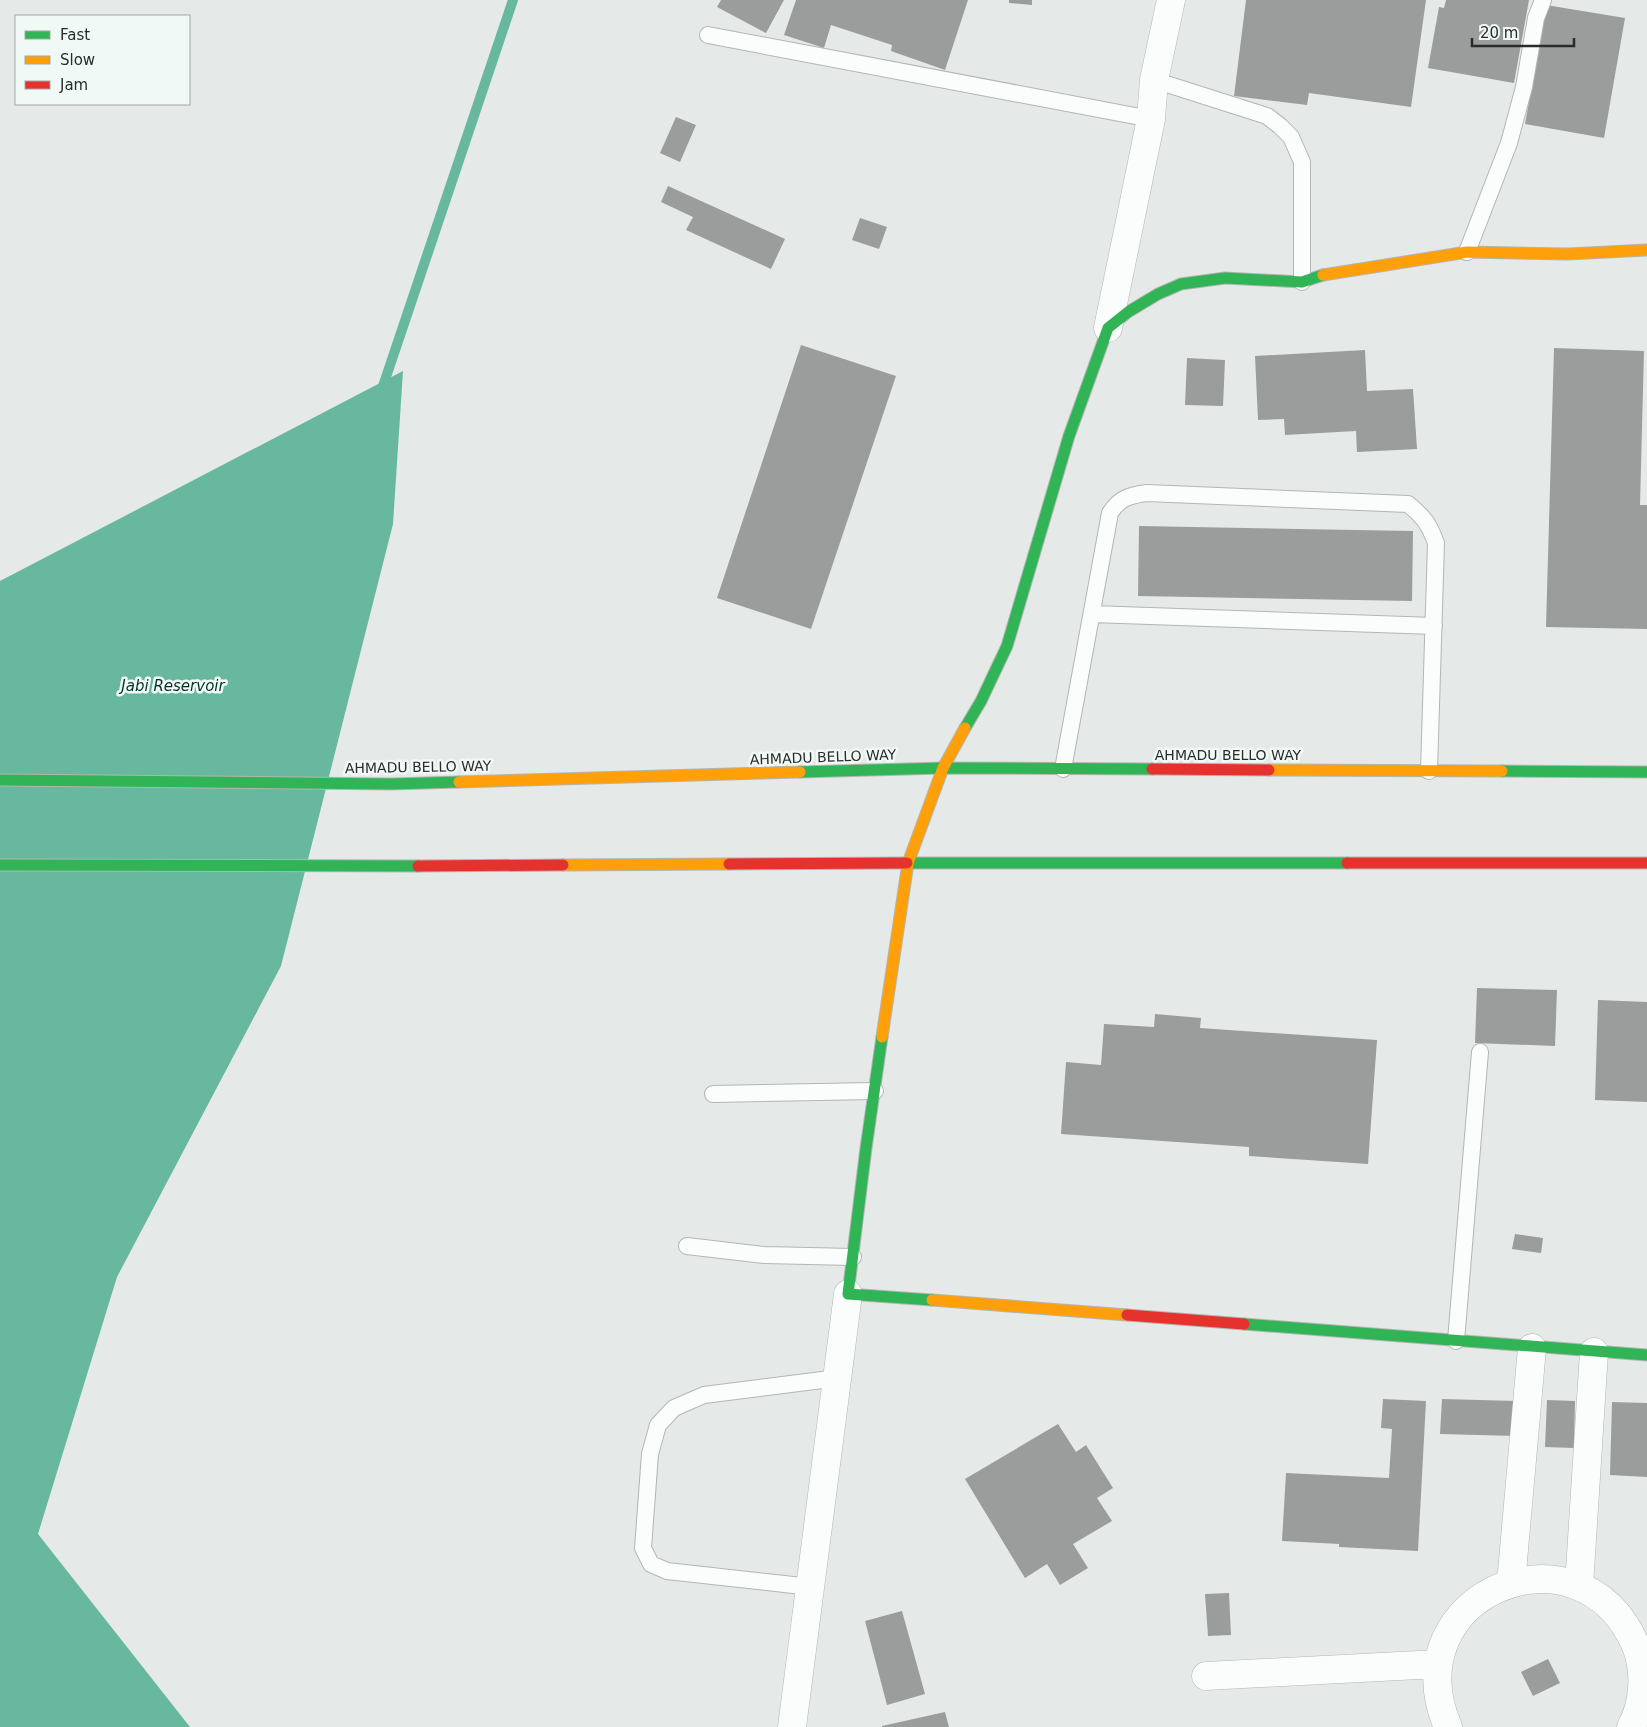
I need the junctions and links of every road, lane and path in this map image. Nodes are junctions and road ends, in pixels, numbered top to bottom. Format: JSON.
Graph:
{"nodes":[{"id":1,"x":1171,"y":0,"type":"edge"},
{"id":2,"x":1544,"y":0,"type":"edge"},
{"id":3,"x":708,"y":35,"type":"dead end"},
{"id":4,"x":1154,"y":80,"type":"junction"},
{"id":5,"x":1151,"y":119,"type":"junction"},
{"id":6,"x":1647,"y":250,"type":"edge"},
{"id":7,"x":1468,"y":252,"type":"junction"},
{"id":8,"x":1302,"y":282,"type":"junction"},
{"id":9,"x":1108,"y":328,"type":"junction"},
{"id":10,"x":1092,"y":614,"type":"junction"},
{"id":11,"x":1434,"y":626,"type":"junction"},
{"id":12,"x":943,"y":768,"type":"junction"},
{"id":13,"x":1063,"y":769,"type":"junction"},
{"id":14,"x":1429,"y":771,"type":"junction"},
{"id":15,"x":1647,"y":772,"type":"edge"},
{"id":16,"x":0,"y":780,"type":"edge"},
{"id":17,"x":908,"y":863,"type":"junction"},
{"id":18,"x":1647,"y":863,"type":"edge"},
{"id":19,"x":0,"y":865,"type":"edge"},
{"id":20,"x":1480,"y":1052,"type":"dead end"},
{"id":21,"x":875,"y":1091,"type":"junction"},
{"id":22,"x":713,"y":1094,"type":"dead end"},
{"id":23,"x":687,"y":1246,"type":"dead end"},
{"id":24,"x":853,"y":1257,"type":"junction"},
{"id":25,"x":848,"y":1294,"type":"junction"},
{"id":26,"x":1456,"y":1341,"type":"junction"},
{"id":27,"x":1532,"y":1348,"type":"junction"},
{"id":28,"x":1594,"y":1352,"type":"junction"},
{"id":29,"x":1647,"y":1355,"type":"edge"},
{"id":30,"x":838,"y":1378,"type":"junction"},
{"id":31,"x":1511,"y":1583,"type":"junction"},
{"id":32,"x":1579,"y":1586,"type":"junction"},
{"id":33,"x":811,"y":1587,"type":"junction"},
{"id":34,"x":1438,"y":1664,"type":"junction"},
{"id":35,"x":1206,"y":1676,"type":"dead end"},
{"id":36,"x":1638,"y":1722,"type":"edge"},
{"id":37,"x":792,"y":1727,"type":"edge"},
{"id":38,"x":1448,"y":1727,"type":"edge"}],
"edges":[{"from":1,"to":4,"type":"street"},
{"from":2,"to":7,"type":"lane"},
{"from":3,"to":5,"type":"lane"},
{"from":4,"to":5,"type":"street"},
{"from":4,"to":8,"type":"lane"},
{"from":5,"to":9,"type":"street"},
{"from":6,"to":7,"type":"main road"},
{"from":7,"to":8,"type":"main road"},
{"from":8,"to":9,"type":"main road"},
{"from":9,"to":12,"type":"main road"},
{"from":10,"to":11,"type":"lane"},
{"from":10,"to":11,"type":"lane"},
{"from":10,"to":13,"type":"lane"},
{"from":11,"to":14,"type":"lane"},
{"from":12,"to":13,"type":"main road","name":"AHMADU BELLO WAY"},
{"from":12,"to":16,"type":"main road","name":"AHMADU BELLO WAY"},
{"from":12,"to":17,"type":"main road"},
{"from":13,"to":14,"type":"main road","name":"AHMADU BELLO WAY"},
{"from":14,"to":15,"type":"main road","name":"AHMADU BELLO WAY"},
{"from":17,"to":18,"type":"main road"},
{"from":17,"to":19,"type":"main road"},
{"from":17,"to":21,"type":"main road"},
{"from":20,"to":26,"type":"lane"},
{"from":21,"to":22,"type":"lane"},
{"from":21,"to":24,"type":"main road"},
{"from":23,"to":24,"type":"lane"},
{"from":24,"to":25,"type":"main road"},
{"from":25,"to":26,"type":"main road"},
{"from":25,"to":30,"type":"street"},
{"from":26,"to":27,"type":"main road"},
{"from":27,"to":28,"type":"main road"},
{"from":27,"to":31,"type":"street"},
{"from":28,"to":29,"type":"main road"},
{"from":28,"to":32,"type":"street"},
{"from":30,"to":33,"type":"street"},
{"from":30,"to":33,"type":"lane"},
{"from":31,"to":32,"type":"street"},
{"from":31,"to":34,"type":"street"},
{"from":32,"to":36,"type":"street"},
{"from":33,"to":37,"type":"street"},
{"from":34,"to":35,"type":"street"},
{"from":34,"to":38,"type":"street"}]}
